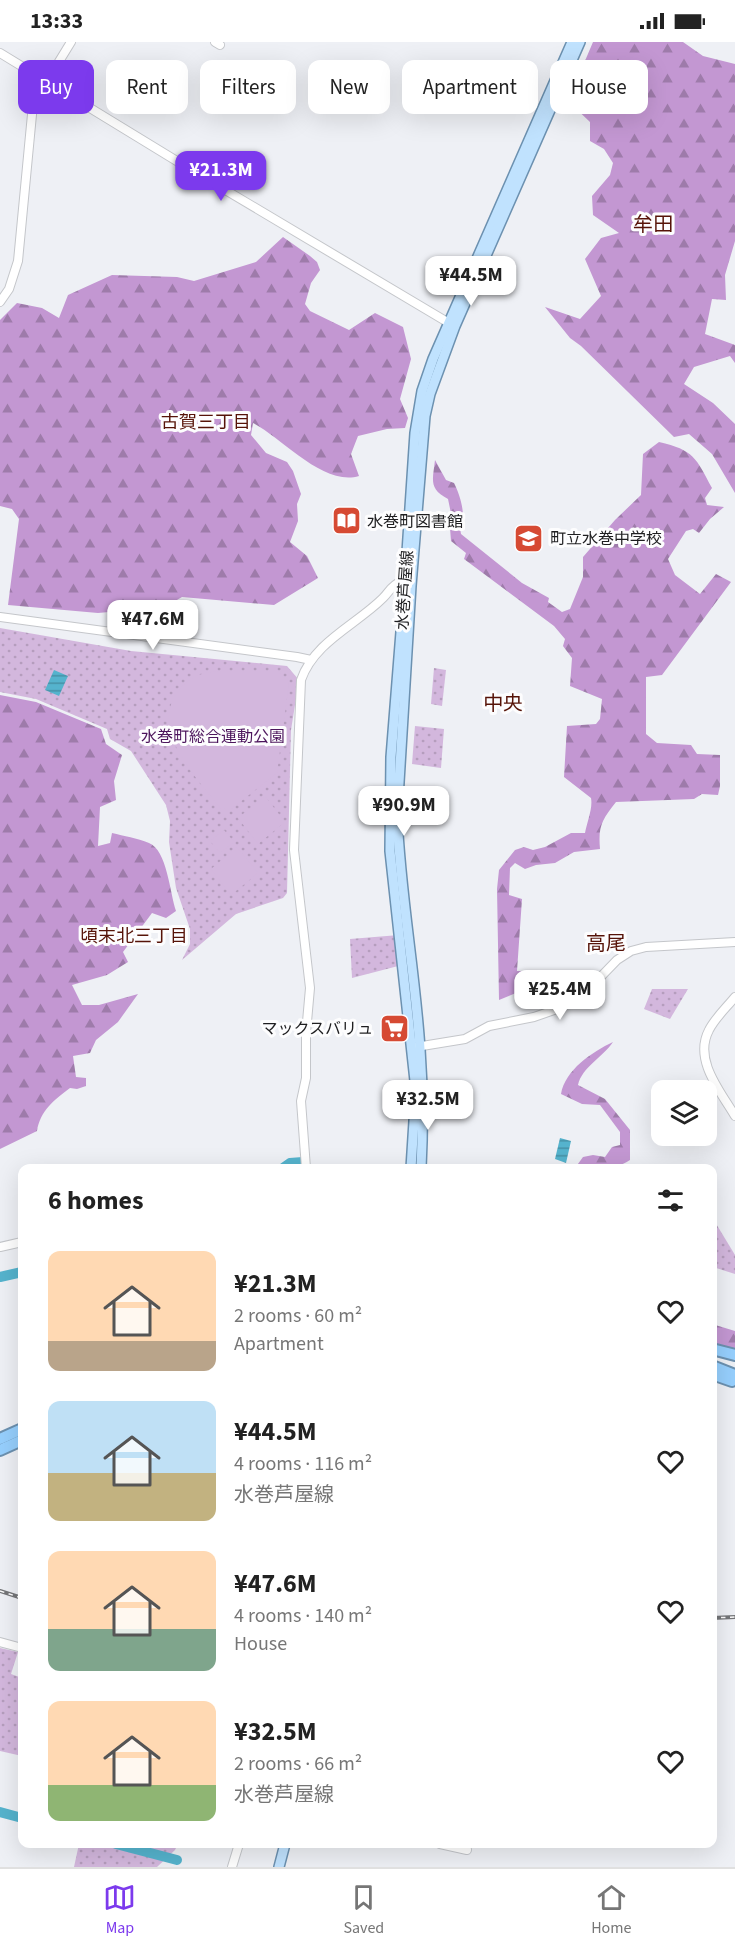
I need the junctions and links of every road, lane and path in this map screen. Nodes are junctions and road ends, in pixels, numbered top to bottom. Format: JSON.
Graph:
{"nodes":[{"id":1,"x":71,"y":42,"type":"edge"},
{"id":2,"x":572,"y":42,"type":"edge"},
{"id":3,"x":580,"y":42,"type":"edge"},
{"id":4,"x":0,"y":53,"type":"edge"},
{"id":5,"x":60,"y":60,"type":"edge"},
{"id":6,"x":18,"y":64,"type":"edge"},
{"id":7,"x":94,"y":110,"type":"edge"},
{"id":8,"x":32,"y":114,"type":"edge"},
{"id":9,"x":0,"y":302,"type":"edge"},
{"id":10,"x":452,"y":325,"type":"junction"},
{"id":11,"x":408,"y":584,"type":"junction"},
{"id":12,"x":0,"y":617,"type":"edge"},
{"id":13,"x":311,"y":660,"type":"junction"},
{"id":14,"x":735,"y":942,"type":"edge"},
{"id":15,"x":735,"y":997,"type":"edge"},
{"id":16,"x":416,"y":1047,"type":"junction"},
{"id":17,"x":735,"y":1116,"type":"edge"},
{"id":18,"x":306,"y":1164,"type":"edge"},
{"id":19,"x":411,"y":1164,"type":"edge"},
{"id":20,"x":421,"y":1164,"type":"edge"},
{"id":21,"x":18,"y":1243,"type":"edge"},
{"id":22,"x":0,"y":1247,"type":"edge"},
{"id":23,"x":717,"y":1350,"type":"edge"},
{"id":24,"x":735,"y":1355,"type":"edge"},
{"id":25,"x":717,"y":1357,"type":"edge"},
{"id":26,"x":735,"y":1361,"type":"edge"},
{"id":27,"x":717,"y":1370,"type":"edge"},
{"id":28,"x":717,"y":1371,"type":"edge"},
{"id":29,"x":735,"y":1374,"type":"edge"},
{"id":30,"x":735,"y":1382,"type":"edge"},
{"id":31,"x":18,"y":1431,"type":"edge"},
{"id":32,"x":0,"y":1439,"type":"edge"},
{"id":33,"x":18,"y":1442,"type":"edge"},
{"id":34,"x":0,"y":1450,"type":"edge"},
{"id":35,"x":0,"y":1642,"type":"edge"},
{"id":36,"x":18,"y":1647,"type":"edge"},
{"id":37,"x":238,"y":1848,"type":"edge"},
{"id":38,"x":284,"y":1848,"type":"edge"},
{"id":39,"x":458,"y":1848,"type":"edge"},
{"id":40,"x":467,"y":1850,"type":"dead end"},
{"id":41,"x":232,"y":1867,"type":"edge"},
{"id":42,"x":279,"y":1867,"type":"edge"}],
"edges":[{"from":1,"to":5,"type":"street"},
{"from":2,"to":10,"type":"main road","name":"水巻芦屋線"},
{"from":3,"to":10,"type":"main road","name":"水巻芦屋線"},
{"from":4,"to":6,"type":"street"},
{"from":7,"to":10,"type":"street"},
{"from":8,"to":9,"type":"street"},
{"from":10,"to":11,"type":"main road","name":"水巻芦屋線"},
{"from":11,"to":13,"type":"street"},
{"from":11,"to":16,"type":"main road","name":"水巻芦屋線"},
{"from":12,"to":13,"type":"street"},
{"from":13,"to":18,"type":"street"},
{"from":14,"to":16,"type":"street"},
{"from":15,"to":17,"type":"street"},
{"from":16,"to":19,"type":"main road","name":"水巻芦屋線"},
{"from":16,"to":20,"type":"main road","name":"水巻芦屋線"},
{"from":21,"to":22,"type":"street"},
{"from":23,"to":24,"type":"highway"},
{"from":25,"to":26,"type":"highway"},
{"from":27,"to":29,"type":"highway"},
{"from":28,"to":30,"type":"highway"},
{"from":31,"to":32,"type":"highway"},
{"from":33,"to":34,"type":"highway"},
{"from":35,"to":36,"type":"street"},
{"from":37,"to":41,"type":"street"},
{"from":38,"to":42,"type":"main road"},
{"from":39,"to":40,"type":"street"}]}
